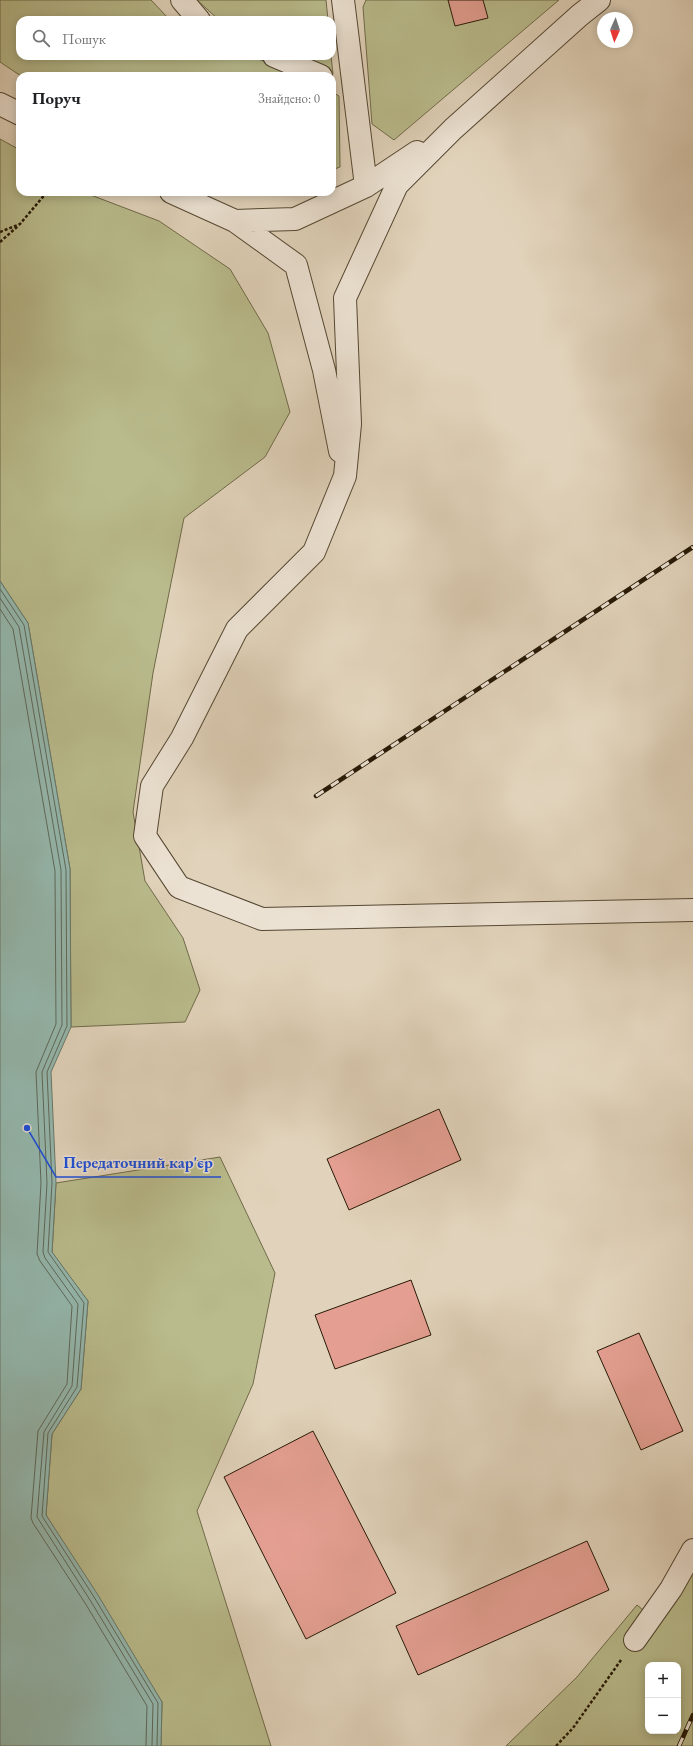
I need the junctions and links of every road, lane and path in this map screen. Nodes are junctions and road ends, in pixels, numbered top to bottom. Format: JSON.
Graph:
{"nodes":[{"id":1,"x":182,"y":0,"type":"edge"},
{"id":2,"x":343,"y":0,"type":"edge"},
{"id":3,"x":599,"y":0,"type":"edge"},
{"id":4,"x":196,"y":16,"type":"edge"},
{"id":5,"x":283,"y":60,"type":"edge"},
{"id":6,"x":312,"y":72,"type":"edge"},
{"id":7,"x":336,"y":83,"type":"edge"},
{"id":8,"x":354,"y":90,"type":"junction"},
{"id":9,"x":0,"y":104,"type":"edge"},
{"id":10,"x":16,"y":112,"type":"edge"},
{"id":11,"x":453,"y":128,"type":"junction"},
{"id":12,"x":366,"y":186,"type":"junction"},
{"id":13,"x":44,"y":196,"type":"edge"},
{"id":14,"x":180,"y":196,"type":"edge"},
{"id":15,"x":235,"y":221,"type":"junction"},
{"id":16,"x":20,"y":224,"type":"junction"},
{"id":17,"x":0,"y":232,"type":"edge"},
{"id":18,"x":0,"y":242,"type":"edge"},
{"id":19,"x":346,"y":476,"type":"junction"},
{"id":20,"x":693,"y":910,"type":"edge"},
{"id":21,"x":693,"y":1550,"type":"edge"},
{"id":22,"x":635,"y":1640,"type":"joint"},
{"id":23,"x":556,"y":1746,"type":"edge"}],
"edges":[{"from":1,"to":4,"type":"lane"},
{"from":2,"to":8,"type":"lane"},
{"from":3,"to":11,"type":"lane"},
{"from":5,"to":6,"type":"lane"},
{"from":7,"to":8,"type":"lane"},
{"from":8,"to":12,"type":"lane"},
{"from":9,"to":10,"type":"lane"},
{"from":11,"to":12,"type":"lane"},
{"from":11,"to":19,"type":"lane"},
{"from":12,"to":15,"type":"lane"},
{"from":13,"to":16,"type":"path"},
{"from":14,"to":15,"type":"lane"},
{"from":15,"to":19,"type":"lane"},
{"from":16,"to":17,"type":"path"},
{"from":16,"to":18,"type":"path"},
{"from":19,"to":20,"type":"lane"},
{"from":21,"to":22,"type":"lane"},
{"from":22,"to":23,"type":"path"}]}
